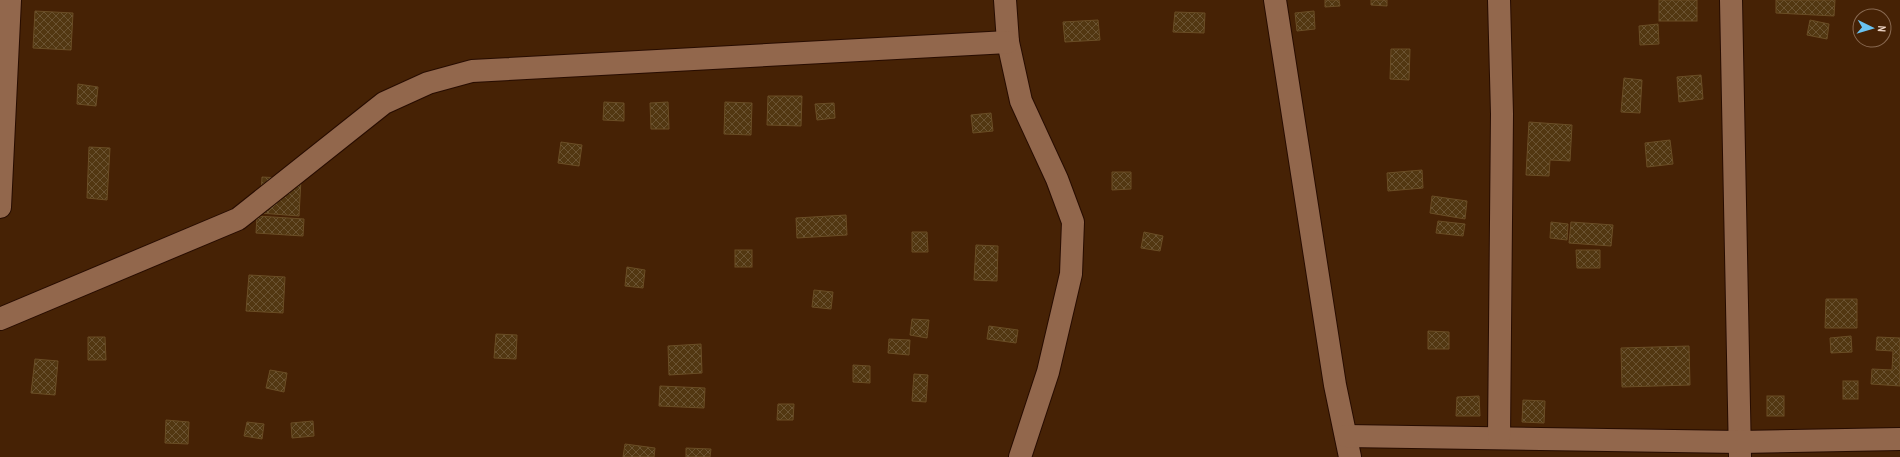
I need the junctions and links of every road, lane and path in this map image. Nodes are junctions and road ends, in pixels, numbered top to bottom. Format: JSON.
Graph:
{"nodes":[{"id":1,"x":10,"y":0,"type":"edge"},
{"id":2,"x":1005,"y":0,"type":"edge"},
{"id":3,"x":1275,"y":0,"type":"edge"},
{"id":4,"x":1499,"y":0,"type":"edge"},
{"id":5,"x":1731,"y":0,"type":"edge"},
{"id":6,"x":1008,"y":42,"type":"junction"},
{"id":7,"x":0,"y":207,"type":"edge"},
{"id":8,"x":0,"y":319,"type":"edge"},
{"id":9,"x":1346,"y":436,"type":"junction"},
{"id":10,"x":1499,"y":437,"type":"junction"},
{"id":11,"x":1900,"y":439,"type":"edge"},
{"id":12,"x":1740,"y":449,"type":"edge"},
{"id":13,"x":1020,"y":457,"type":"edge"},
{"id":14,"x":1350,"y":457,"type":"edge"}],
"edges":[{"from":1,"to":7,"type":"street"},
{"from":2,"to":6,"type":"street"},
{"from":3,"to":9,"type":"street"},
{"from":4,"to":10,"type":"street"},
{"from":5,"to":12,"type":"street"},
{"from":6,"to":8,"type":"street"},
{"from":6,"to":13,"type":"street"},
{"from":9,"to":10,"type":"street"},
{"from":9,"to":14,"type":"street"},
{"from":10,"to":12,"type":"street"},
{"from":11,"to":12,"type":"street"}]}
